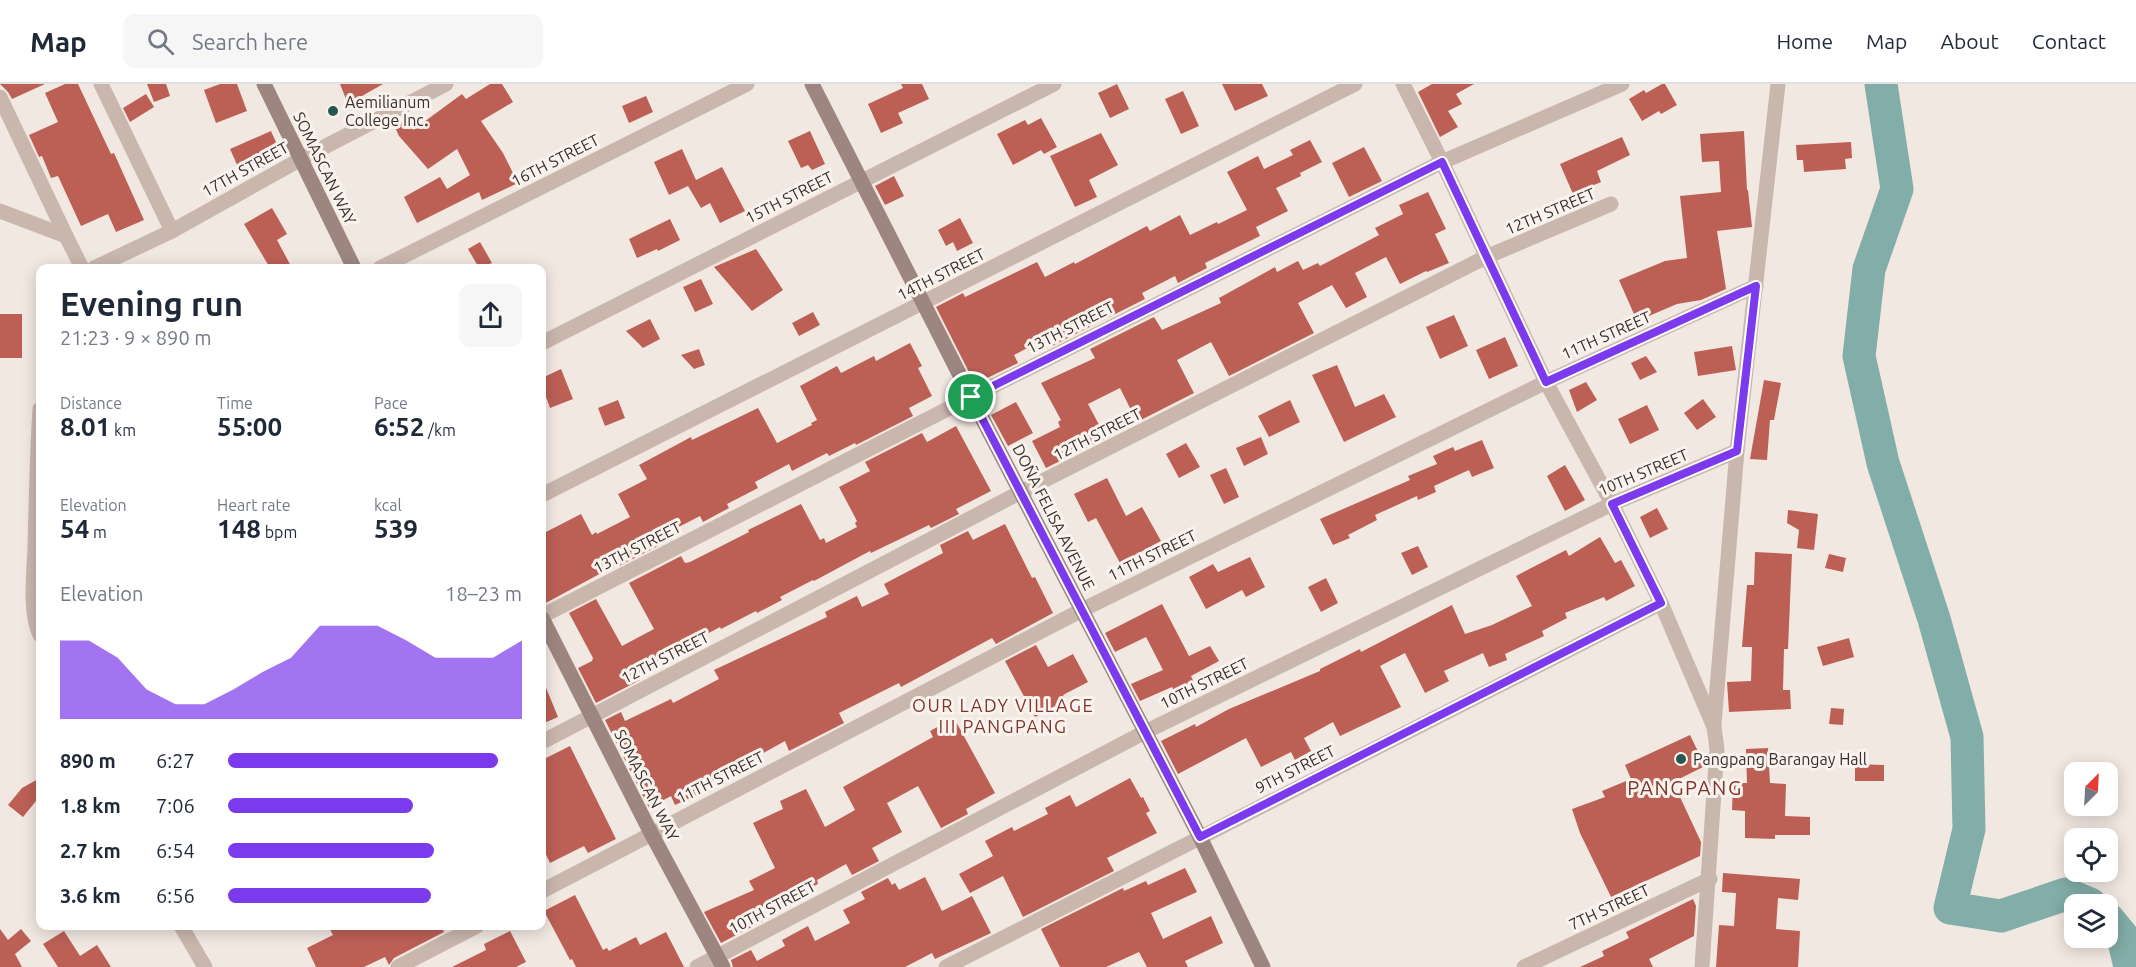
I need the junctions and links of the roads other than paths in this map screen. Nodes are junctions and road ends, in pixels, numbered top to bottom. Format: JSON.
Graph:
{"nodes":[{"id":1,"x":101,"y":84,"type":"edge"},
{"id":2,"x":264,"y":84,"type":"edge"},
{"id":3,"x":446,"y":84,"type":"edge"},
{"id":4,"x":747,"y":84,"type":"edge"},
{"id":5,"x":812,"y":84,"type":"edge"},
{"id":6,"x":1054,"y":84,"type":"edge"},
{"id":7,"x":1355,"y":84,"type":"edge"},
{"id":8,"x":1403,"y":84,"type":"edge"},
{"id":9,"x":1622,"y":84,"type":"edge"},
{"id":10,"x":1778,"y":84,"type":"edge"},
{"id":11,"x":0,"y":97,"type":"edge"},
{"id":12,"x":301,"y":159,"type":"junction"},
{"id":13,"x":1442,"y":162,"type":"junction"},
{"id":14,"x":862,"y":180,"type":"junction"},
{"id":15,"x":1611,"y":204,"type":"dead end"},
{"id":16,"x":0,"y":211,"type":"edge"},
{"id":17,"x":172,"y":231,"type":"junction"},
{"id":18,"x":66,"y":237,"type":"junction"},
{"id":19,"x":1486,"y":257,"type":"junction"},
{"id":20,"x":80,"y":264,"type":"edge"},
{"id":21,"x":102,"y":264,"type":"edge"},
{"id":22,"x":352,"y":264,"type":"edge"},
{"id":23,"x":388,"y":264,"type":"edge"},
{"id":24,"x":1756,"y":286,"type":"junction"},
{"id":25,"x":924,"y":303,"type":"junction"},
{"id":26,"x":546,"y":341,"type":"edge"},
{"id":27,"x":1546,"y":382,"type":"junction"},
{"id":28,"x":971,"y":397,"type":"junction"},
{"id":29,"x":1737,"y":451,"type":"junction"},
{"id":30,"x":1021,"y":492,"type":"junction"},
{"id":31,"x":546,"y":493,"type":"edge"},
{"id":32,"x":1612,"y":504,"type":"junction"},
{"id":33,"x":1661,"y":603,"type":"junction"},
{"id":34,"x":1082,"y":610,"type":"junction"},
{"id":35,"x":546,"y":615,"type":"edge"},
{"id":36,"x":546,"y":625,"type":"edge"},
{"id":37,"x":591,"y":716,"type":"junction"},
{"id":38,"x":1714,"y":727,"type":"junction"},
{"id":39,"x":1145,"y":732,"type":"junction"},
{"id":40,"x":546,"y":740,"type":"edge"},
{"id":41,"x":651,"y":833,"type":"junction"},
{"id":42,"x":1200,"y":837,"type":"junction"},
{"id":43,"x":1710,"y":879,"type":"junction"},
{"id":44,"x":546,"y":889,"type":"edge"},
{"id":45,"x":187,"y":930,"type":"edge"},
{"id":46,"x":469,"y":930,"type":"edge"},
{"id":47,"x":721,"y":962,"type":"edge"},
{"id":48,"x":1260,"y":966,"type":"edge"},
{"id":49,"x":205,"y":967,"type":"edge"},
{"id":50,"x":398,"y":967,"type":"edge"},
{"id":51,"x":697,"y":967,"type":"edge"},
{"id":52,"x":946,"y":967,"type":"edge"},
{"id":53,"x":1524,"y":967,"type":"edge"},
{"id":54,"x":1702,"y":967,"type":"edge"}],
"edges":[{"from":1,"to":17,"type":"street"},
{"from":2,"to":12,"type":"street","name":"SOMASCAN WAY"},
{"from":3,"to":12,"type":"street","name":"17TH STREET"},
{"from":4,"to":23,"type":"street","name":"16TH STREET"},
{"from":5,"to":14,"type":"street","name":"DOÑA FELISA AVENUE"},
{"from":6,"to":14,"type":"street","name":"15TH STREET"},
{"from":7,"to":25,"type":"street","name":"14TH STREET"},
{"from":8,"to":13,"type":"street"},
{"from":9,"to":13,"type":"street","name":"13TH STREET"},
{"from":10,"to":24,"type":"street"},
{"from":11,"to":18,"type":"street"},
{"from":12,"to":17,"type":"street","name":"17TH STREET"},
{"from":12,"to":22,"type":"street","name":"SOMASCAN WAY"},
{"from":13,"to":19,"type":"street"},
{"from":13,"to":28,"type":"street","name":"13TH STREET"},
{"from":14,"to":25,"type":"street","name":"DOÑA FELISA AVENUE"},
{"from":14,"to":26,"type":"street","name":"15TH STREET"},
{"from":15,"to":19,"type":"street","name":"12TH STREET"},
{"from":16,"to":18,"type":"street"},
{"from":17,"to":21,"type":"street","name":"17TH STREET"},
{"from":18,"to":20,"type":"street"},
{"from":19,"to":27,"type":"street"},
{"from":19,"to":30,"type":"street","name":"12TH STREET"},
{"from":24,"to":27,"type":"street","name":"11TH STREET"},
{"from":24,"to":29,"type":"street"},
{"from":25,"to":28,"type":"street","name":"DOÑA FELISA AVENUE"},
{"from":25,"to":31,"type":"street","name":"14TH STREET"},
{"from":27,"to":32,"type":"street"},
{"from":27,"to":34,"type":"street","name":"11TH STREET"},
{"from":28,"to":30,"type":"street","name":"DOÑA FELISA AVENUE"},
{"from":28,"to":35,"type":"street","name":"13TH STREET"},
{"from":29,"to":32,"type":"street","name":"10TH STREET"},
{"from":29,"to":38,"type":"street"},
{"from":30,"to":34,"type":"street","name":"DOÑA FELISA AVENUE"},
{"from":30,"to":37,"type":"street","name":"12TH STREET"},
{"from":32,"to":33,"type":"street"},
{"from":32,"to":39,"type":"street","name":"10TH STREET"},
{"from":33,"to":38,"type":"street"},
{"from":33,"to":42,"type":"street","name":"9TH STREET"},
{"from":34,"to":39,"type":"street","name":"DOÑA FELISA AVENUE"},
{"from":34,"to":41,"type":"street","name":"11TH STREET"},
{"from":36,"to":37,"type":"street","name":"SOMASCAN WAY"},
{"from":37,"to":40,"type":"street","name":"12TH STREET"},
{"from":37,"to":41,"type":"street","name":"SOMASCAN WAY"},
{"from":38,"to":43,"type":"street"},
{"from":39,"to":42,"type":"street","name":"DOÑA FELISA AVENUE"},
{"from":39,"to":47,"type":"street","name":"10TH STREET"},
{"from":41,"to":44,"type":"street","name":"11TH STREET"},
{"from":41,"to":47,"type":"street","name":"SOMASCAN WAY"},
{"from":42,"to":48,"type":"street","name":"DOÑA FELISA AVENUE"},
{"from":42,"to":52,"type":"street","name":"9TH STREET"},
{"from":43,"to":53,"type":"street","name":"7TH STREET"},
{"from":43,"to":54,"type":"street"},
{"from":45,"to":49,"type":"street"},
{"from":46,"to":50,"type":"street"},
{"from":47,"to":51,"type":"street","name":"10TH STREET"}]}
